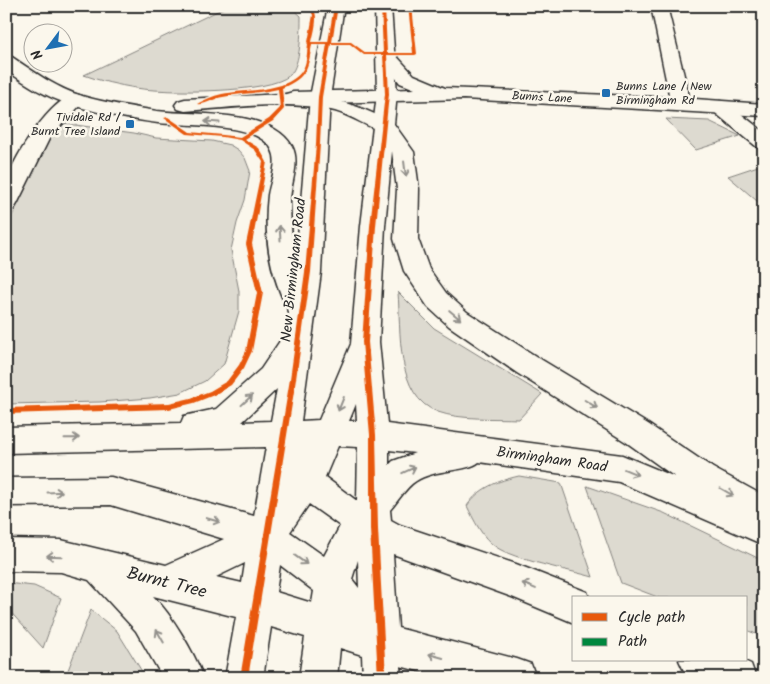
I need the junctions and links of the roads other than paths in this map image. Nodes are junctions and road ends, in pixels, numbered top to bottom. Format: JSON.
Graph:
{"nodes":[{"id":1,"x":383,"y":6,"type":"edge"},
{"id":2,"x":659,"y":6,"type":"edge"},
{"id":3,"x":333,"y":9,"type":"edge"},
{"id":4,"x":385,"y":54,"type":"junction"},
{"id":5,"x":6,"y":61,"type":"edge"},
{"id":6,"x":324,"y":68,"type":"junction"},
{"id":7,"x":445,"y":93,"type":"junction"},
{"id":8,"x":388,"y":94,"type":"junction"},
{"id":9,"x":75,"y":100,"type":"junction"},
{"id":10,"x":262,"y":101,"type":"junction"},
{"id":11,"x":325,"y":102,"type":"junction"},
{"id":12,"x":681,"y":104,"type":"junction"},
{"id":13,"x":98,"y":105,"type":"junction"},
{"id":14,"x":720,"y":107,"type":"junction"},
{"id":15,"x":764,"y":110,"type":"edge"},
{"id":16,"x":385,"y":126,"type":"junction"},
{"id":17,"x":764,"y":144,"type":"edge"},
{"id":18,"x":6,"y":204,"type":"edge"},
{"id":19,"x":301,"y":321,"type":"junction"},
{"id":20,"x":365,"y":342,"type":"junction"},
{"id":21,"x":284,"y":433,"type":"junction"},
{"id":22,"x":329,"y":433,"type":"junction"},
{"id":23,"x":373,"y":436,"type":"junction"},
{"id":24,"x":120,"y":438,"type":"junction"},
{"id":25,"x":6,"y":440,"type":"edge"},
{"id":26,"x":497,"y":450,"type":"junction"},
{"id":27,"x":307,"y":481,"type":"junction"},
{"id":28,"x":6,"y":492,"type":"edge"},
{"id":29,"x":764,"y":514,"type":"edge"},
{"id":30,"x":370,"y":517,"type":"junction"},
{"id":31,"x":764,"y":530,"type":"edge"},
{"id":32,"x":268,"y":536,"type":"junction"},
{"id":33,"x":6,"y":555,"type":"edge"},
{"id":34,"x":100,"y":566,"type":"junction"},
{"id":35,"x":167,"y":582,"type":"junction"},
{"id":36,"x":333,"y":584,"type":"junction"},
{"id":37,"x":255,"y":604,"type":"junction"},
{"id":38,"x":572,"y":604,"type":"edge"},
{"id":39,"x":326,"y":624,"type":"junction"},
{"id":40,"x":381,"y":642,"type":"junction"},
{"id":41,"x":702,"y":662,"type":"edge"},
{"id":42,"x":185,"y":678,"type":"edge"},
{"id":43,"x":244,"y":678,"type":"edge"},
{"id":44,"x":318,"y":678,"type":"edge"},
{"id":45,"x":382,"y":678,"type":"edge"},
{"id":46,"x":517,"y":678,"type":"edge"},
{"id":47,"x":737,"y":678,"type":"edge"}],
"edges":[{"from":1,"to":4,"type":"main road"},
{"from":2,"to":12,"type":"main road"},
{"from":3,"to":6,"type":"main road","name":"New Birmingham Road"},
{"from":4,"to":7,"type":"main road"},
{"from":4,"to":8,"type":"main road"},
{"from":5,"to":9,"type":"main road"},
{"from":6,"to":10,"type":"main road"},
{"from":6,"to":11,"type":"main road","name":"New Birmingham Road"},
{"from":7,"to":8,"type":"main road","name":"Bunns Lane"},
{"from":7,"to":12,"type":"main road","name":"Bunns Lane"},
{"from":7,"to":16,"type":"main road"},
{"from":8,"to":11,"type":"main road","name":"Bunns Lane"},
{"from":8,"to":16,"type":"main road"},
{"from":9,"to":13,"type":"main road"},
{"from":9,"to":18,"type":"main road"},
{"from":10,"to":11,"type":"main road"},
{"from":10,"to":13,"type":"main road"},
{"from":11,"to":16,"type":"main road"},
{"from":11,"to":19,"type":"main road","name":"New Birmingham Road"},
{"from":12,"to":14,"type":"main road","name":"Bunns Lane"},
{"from":19,"to":13,"type":"main road","one_way":true},
{"from":14,"to":15,"type":"main road","name":"Bunns Lane"},
{"from":14,"to":17,"type":"main road"},
{"from":16,"to":20,"type":"main road"},
{"from":16,"to":29,"type":"main road","one_way":true},
{"from":19,"to":21,"type":"main road","name":"New Birmingham Road"},
{"from":24,"to":19,"type":"main road","one_way":true},
{"from":20,"to":22,"type":"main road","one_way":true},
{"from":20,"to":23,"type":"main road"},
{"from":21,"to":22,"type":"main road","name":"Birmingham Road"},
{"from":21,"to":24,"type":"main road","name":"Birmingham Road"},
{"from":21,"to":27,"type":"main road"},
{"from":21,"to":32,"type":"main road","name":"New Birmingham Road"},
{"from":22,"to":23,"type":"main road","name":"Birmingham Road"},
{"from":22,"to":27,"type":"main road"},
{"from":23,"to":26,"type":"main road","name":"Birmingham Road"},
{"from":23,"to":30,"type":"main road"},
{"from":25,"to":24,"type":"main road","one_way":true},
{"from":30,"to":26,"type":"main road","one_way":true},
{"from":26,"to":31,"type":"main road","name":"Birmingham Road","one_way":true},
{"from":27,"to":30,"type":"main road"},
{"from":27,"to":32,"type":"main road"},
{"from":28,"to":32,"type":"main road","one_way":true},
{"from":30,"to":36,"type":"main road"},
{"from":38,"to":30,"type":"main road","one_way":true},
{"from":30,"to":40,"type":"main road"},
{"from":32,"to":35,"type":"main road"},
{"from":32,"to":36,"type":"main road","one_way":true},
{"from":32,"to":37,"type":"main road","name":"New Birmingham Road"},
{"from":34,"to":33,"type":"main road","name":"Burnt Tree","one_way":true},
{"from":34,"to":35,"type":"main road","name":"Burnt Tree"},
{"from":42,"to":34,"type":"main road","one_way":true},
{"from":35,"to":37,"type":"main road","name":"Burnt Tree"},
{"from":36,"to":39,"type":"main road"},
{"from":36,"to":40,"type":"main road"},
{"from":37,"to":39,"type":"main road","name":"Burnt Tree"},
{"from":37,"to":43,"type":"main road","name":"New Birmingham Road"},
{"from":39,"to":40,"type":"main road"},
{"from":39,"to":44,"type":"main road"},
{"from":40,"to":45,"type":"main road"},
{"from":46,"to":40,"type":"main road","one_way":true},
{"from":41,"to":47,"type":"main road"}]}
